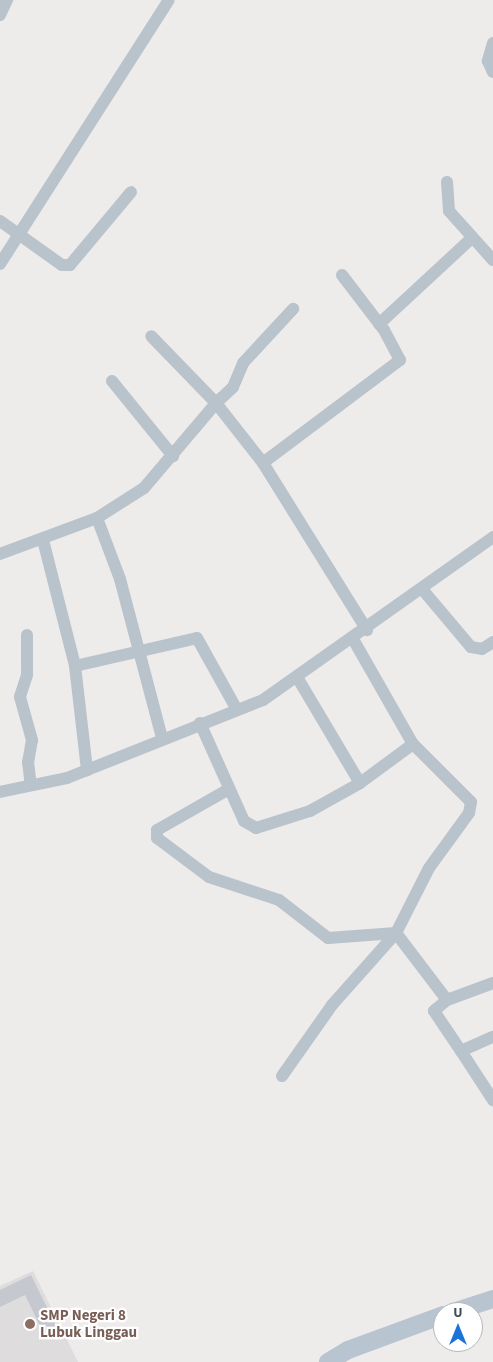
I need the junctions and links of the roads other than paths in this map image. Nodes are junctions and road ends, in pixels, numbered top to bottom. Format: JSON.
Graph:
{"nodes":[{"id":1,"x":7,"y":0,"type":"edge"},
{"id":2,"x":169,"y":0,"type":"edge"},
{"id":3,"x":0,"y":15,"type":"edge"},
{"id":4,"x":493,"y":43,"type":"edge"},
{"id":5,"x":493,"y":72,"type":"edge"},
{"id":6,"x":447,"y":182,"type":"dead end"},
{"id":7,"x":131,"y":192,"type":"dead end"},
{"id":8,"x":0,"y":221,"type":"edge"},
{"id":9,"x":19,"y":234,"type":"junction"},
{"id":10,"x":472,"y":238,"type":"junction"},
{"id":11,"x":493,"y":260,"type":"edge"},
{"id":12,"x":0,"y":264,"type":"edge"},
{"id":13,"x":342,"y":275,"type":"dead end"},
{"id":14,"x":293,"y":309,"type":"dead end"},
{"id":15,"x":380,"y":324,"type":"junction"},
{"id":16,"x":151,"y":336,"type":"dead end"},
{"id":17,"x":112,"y":381,"type":"dead end"},
{"id":18,"x":216,"y":403,"type":"junction"},
{"id":19,"x":173,"y":456,"type":"junction"},
{"id":20,"x":263,"y":463,"type":"junction"},
{"id":21,"x":98,"y":518,"type":"junction"},
{"id":22,"x":493,"y":538,"type":"edge"},
{"id":23,"x":43,"y":540,"type":"junction"},
{"id":24,"x":0,"y":554,"type":"edge"},
{"id":25,"x":422,"y":589,"type":"junction"},
{"id":26,"x":367,"y":630,"type":"junction"},
{"id":27,"x":27,"y":635,"type":"dead end"},
{"id":28,"x":354,"y":639,"type":"junction"},
{"id":29,"x":493,"y":642,"type":"edge"},
{"id":30,"x":139,"y":651,"type":"junction"},
{"id":31,"x":74,"y":666,"type":"junction"},
{"id":32,"x":297,"y":677,"type":"junction"},
{"id":33,"x":237,"y":710,"type":"junction"},
{"id":34,"x":200,"y":724,"type":"junction"},
{"id":35,"x":162,"y":738,"type":"junction"},
{"id":36,"x":413,"y":744,"type":"junction"},
{"id":37,"x":87,"y":770,"type":"junction"},
{"id":38,"x":360,"y":784,"type":"junction"},
{"id":39,"x":31,"y":785,"type":"junction"},
{"id":40,"x":229,"y":789,"type":"junction"},
{"id":41,"x":0,"y":792,"type":"edge"},
{"id":42,"x":396,"y":933,"type":"junction"},
{"id":43,"x":493,"y":983,"type":"edge"},
{"id":44,"x":448,"y":1000,"type":"junction"},
{"id":45,"x":493,"y":1037,"type":"edge"},
{"id":46,"x":462,"y":1051,"type":"junction"},
{"id":47,"x":282,"y":1076,"type":"dead end"},
{"id":48,"x":493,"y":1100,"type":"edge"},
{"id":49,"x":433,"y":1319,"type":"edge"},
{"id":50,"x":328,"y":1362,"type":"edge"}],
"edges":[{"from":1,"to":3,"type":"street"},
{"from":2,"to":9,"type":"street"},
{"from":4,"to":5,"type":"street"},
{"from":6,"to":10,"type":"street"},
{"from":7,"to":9,"type":"street"},
{"from":8,"to":9,"type":"street"},
{"from":9,"to":12,"type":"street"},
{"from":10,"to":11,"type":"street"},
{"from":10,"to":15,"type":"street"},
{"from":13,"to":15,"type":"street"},
{"from":14,"to":18,"type":"street"},
{"from":15,"to":20,"type":"street"},
{"from":16,"to":18,"type":"street"},
{"from":17,"to":19,"type":"street"},
{"from":18,"to":19,"type":"street"},
{"from":18,"to":20,"type":"street"},
{"from":19,"to":21,"type":"street"},
{"from":20,"to":26,"type":"street"},
{"from":21,"to":23,"type":"street"},
{"from":21,"to":30,"type":"street"},
{"from":22,"to":25,"type":"street"},
{"from":23,"to":24,"type":"street"},
{"from":23,"to":31,"type":"street"},
{"from":25,"to":26,"type":"street"},
{"from":25,"to":29,"type":"street"},
{"from":26,"to":28,"type":"street"},
{"from":27,"to":39,"type":"street"},
{"from":28,"to":32,"type":"street"},
{"from":28,"to":36,"type":"street"},
{"from":30,"to":31,"type":"street"},
{"from":30,"to":33,"type":"street"},
{"from":30,"to":35,"type":"street"},
{"from":31,"to":37,"type":"street"},
{"from":32,"to":33,"type":"street"},
{"from":32,"to":38,"type":"street"},
{"from":33,"to":34,"type":"street"},
{"from":34,"to":35,"type":"street"},
{"from":34,"to":40,"type":"street"},
{"from":35,"to":37,"type":"street"},
{"from":36,"to":38,"type":"street"},
{"from":36,"to":42,"type":"street"},
{"from":37,"to":39,"type":"street"},
{"from":38,"to":40,"type":"street"},
{"from":39,"to":41,"type":"street"},
{"from":40,"to":42,"type":"street"},
{"from":42,"to":44,"type":"street"},
{"from":42,"to":47,"type":"street"},
{"from":43,"to":44,"type":"street"},
{"from":44,"to":46,"type":"street"},
{"from":45,"to":46,"type":"street"},
{"from":46,"to":48,"type":"street"},
{"from":49,"to":50,"type":"street"}]}
